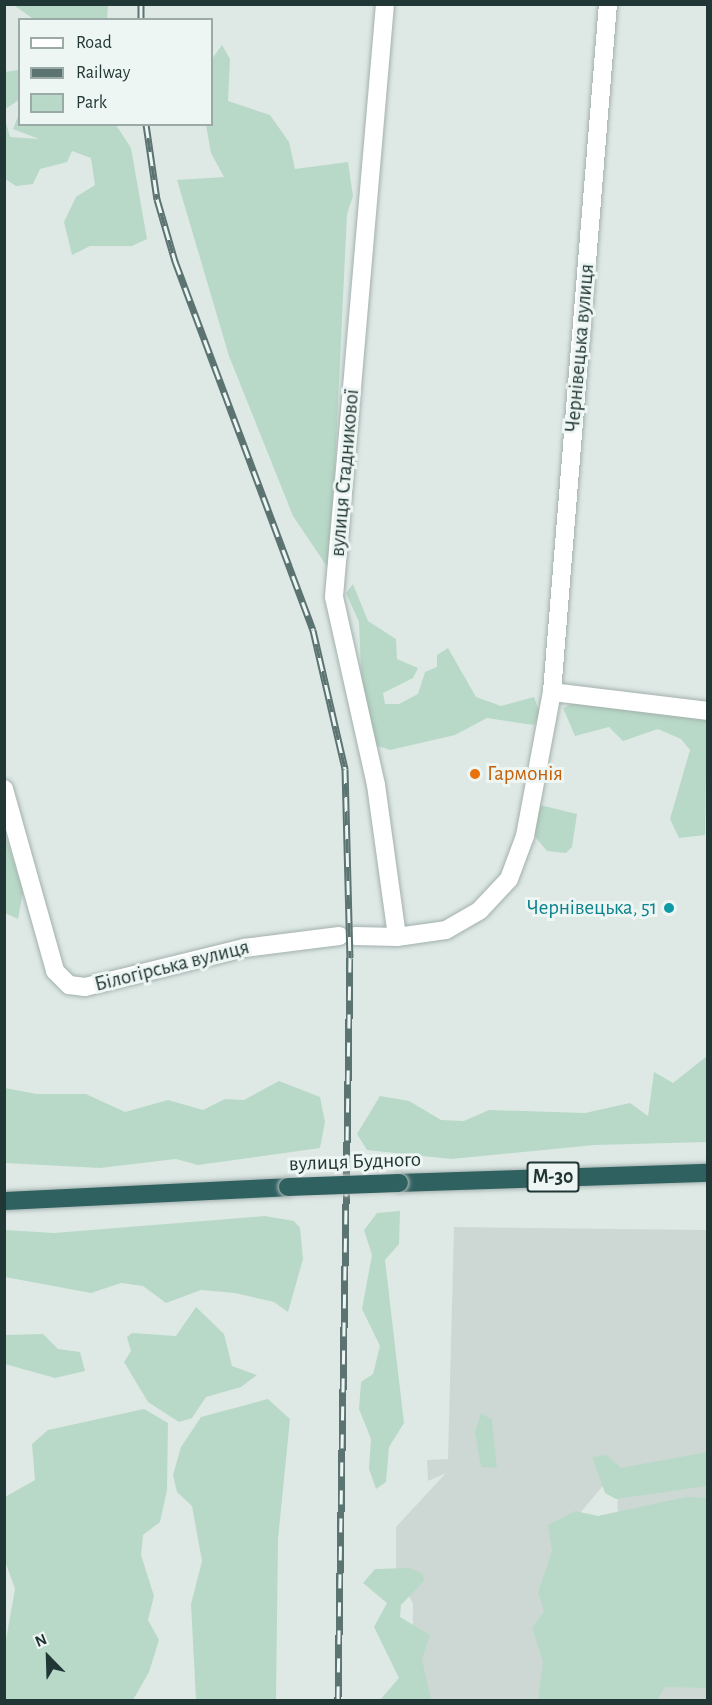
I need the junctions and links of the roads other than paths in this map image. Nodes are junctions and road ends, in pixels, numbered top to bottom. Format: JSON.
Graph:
{"nodes":[{"id":1,"x":385,"y":4,"type":"edge"},
{"id":2,"x":608,"y":4,"type":"edge"},
{"id":3,"x":552,"y":692,"type":"junction"},
{"id":4,"x":708,"y":711,"type":"edge"},
{"id":5,"x":4,"y":789,"type":"edge"},
{"id":6,"x":347,"y":936,"type":"joint"},
{"id":7,"x":397,"y":937,"type":"junction"},
{"id":8,"x":708,"y":1173,"type":"edge"},
{"id":9,"x":4,"y":1201,"type":"edge"}],
"edges":[{"from":1,"to":7,"type":"street","name":"вулиця Стадникової"},
{"from":2,"to":3,"type":"street","name":"Чернівецька вулиця"},
{"from":3,"to":4,"type":"street"},
{"from":3,"to":7,"type":"street","name":"Чернівецька вулиця"},
{"from":5,"to":6,"type":"street","name":"Білогірська вулиця"},
{"from":6,"to":7,"type":"street","name":"Чернівецька вулиця"},
{"from":8,"to":9,"type":"highway","name":"вулиця Будного","number":"М-30","bridge":true}]}
